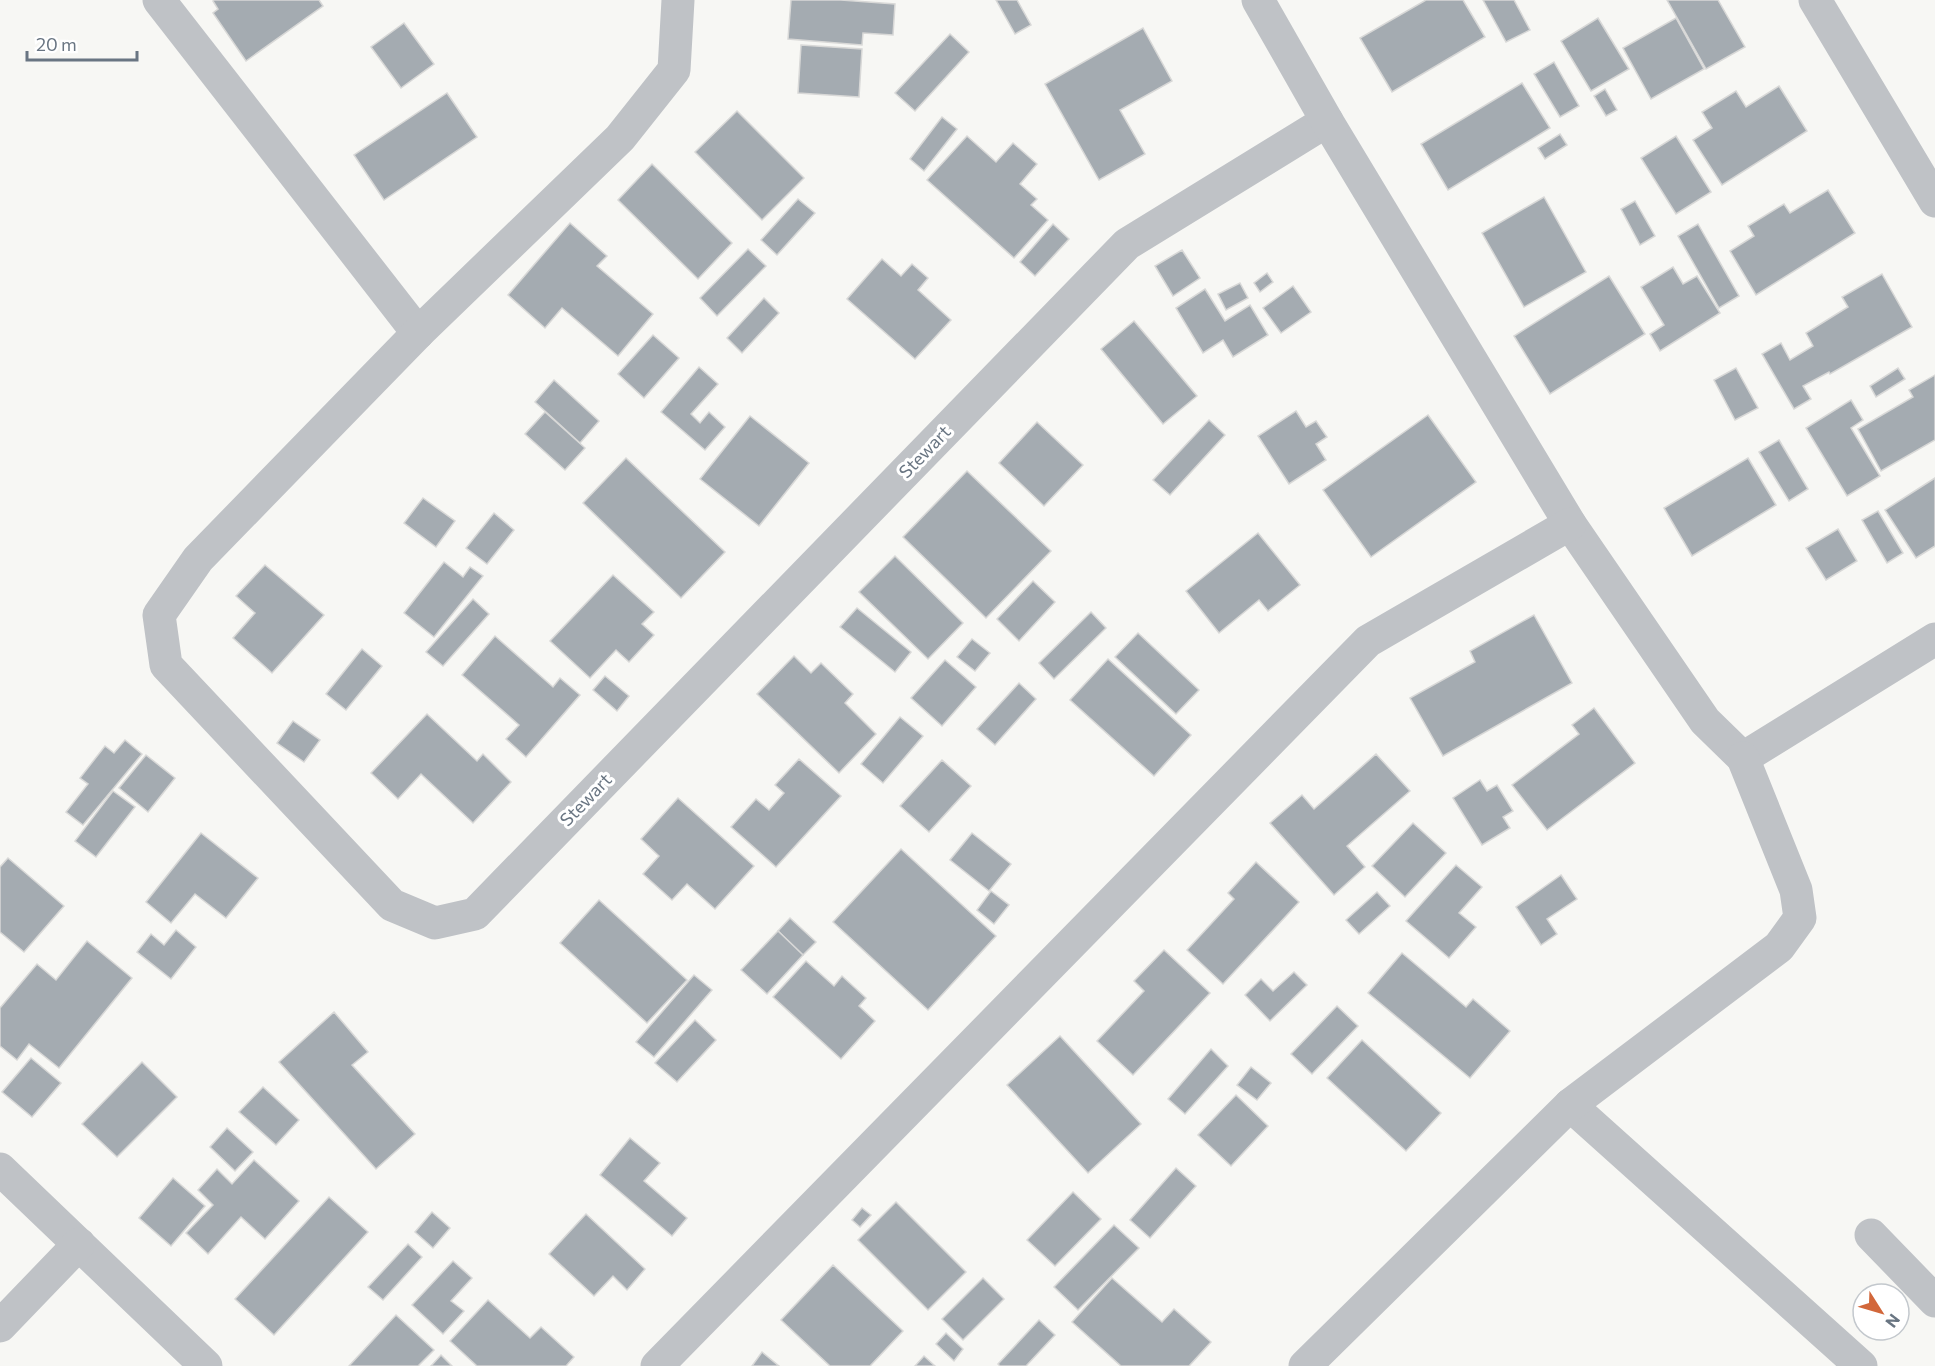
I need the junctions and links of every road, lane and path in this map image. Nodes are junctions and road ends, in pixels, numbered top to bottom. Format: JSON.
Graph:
{"nodes":[{"id":1,"x":159,"y":0,"type":"edge"},
{"id":2,"x":678,"y":0,"type":"edge"},
{"id":3,"x":1258,"y":0,"type":"edge"},
{"id":4,"x":1815,"y":0,"type":"edge"},
{"id":5,"x":1327,"y":121,"type":"junction"},
{"id":6,"x":1935,"y":201,"type":"edge"},
{"id":7,"x":418,"y":333,"type":"junction"},
{"id":8,"x":1570,"y":524,"type":"junction"},
{"id":9,"x":1935,"y":639,"type":"edge"},
{"id":10,"x":1743,"y":759,"type":"junction"},
{"id":11,"x":1570,"y":1105,"type":"junction"},
{"id":12,"x":0,"y":1169,"type":"edge"},
{"id":13,"x":1871,"y":1235,"type":"dead end"},
{"id":14,"x":79,"y":1244,"type":"junction"},
{"id":15,"x":1935,"y":1301,"type":"edge"},
{"id":16,"x":0,"y":1326,"type":"edge"},
{"id":17,"x":207,"y":1366,"type":"edge"},
{"id":18,"x":657,"y":1366,"type":"edge"},
{"id":19,"x":1305,"y":1366,"type":"edge"},
{"id":20,"x":1862,"y":1366,"type":"edge"}],
"edges":[{"from":1,"to":7,"type":"street"},
{"from":2,"to":7,"type":"street","name":"Stewart"},
{"from":3,"to":5,"type":"street"},
{"from":4,"to":6,"type":"street"},
{"from":5,"to":7,"type":"street","name":"Stewart"},
{"from":5,"to":8,"type":"street"},
{"from":8,"to":10,"type":"street"},
{"from":8,"to":18,"type":"street"},
{"from":9,"to":10,"type":"street"},
{"from":10,"to":11,"type":"street"},
{"from":11,"to":19,"type":"street"},
{"from":11,"to":20,"type":"street"},
{"from":12,"to":14,"type":"street"},
{"from":13,"to":15,"type":"street"},
{"from":14,"to":16,"type":"street"},
{"from":14,"to":17,"type":"street"}]}
